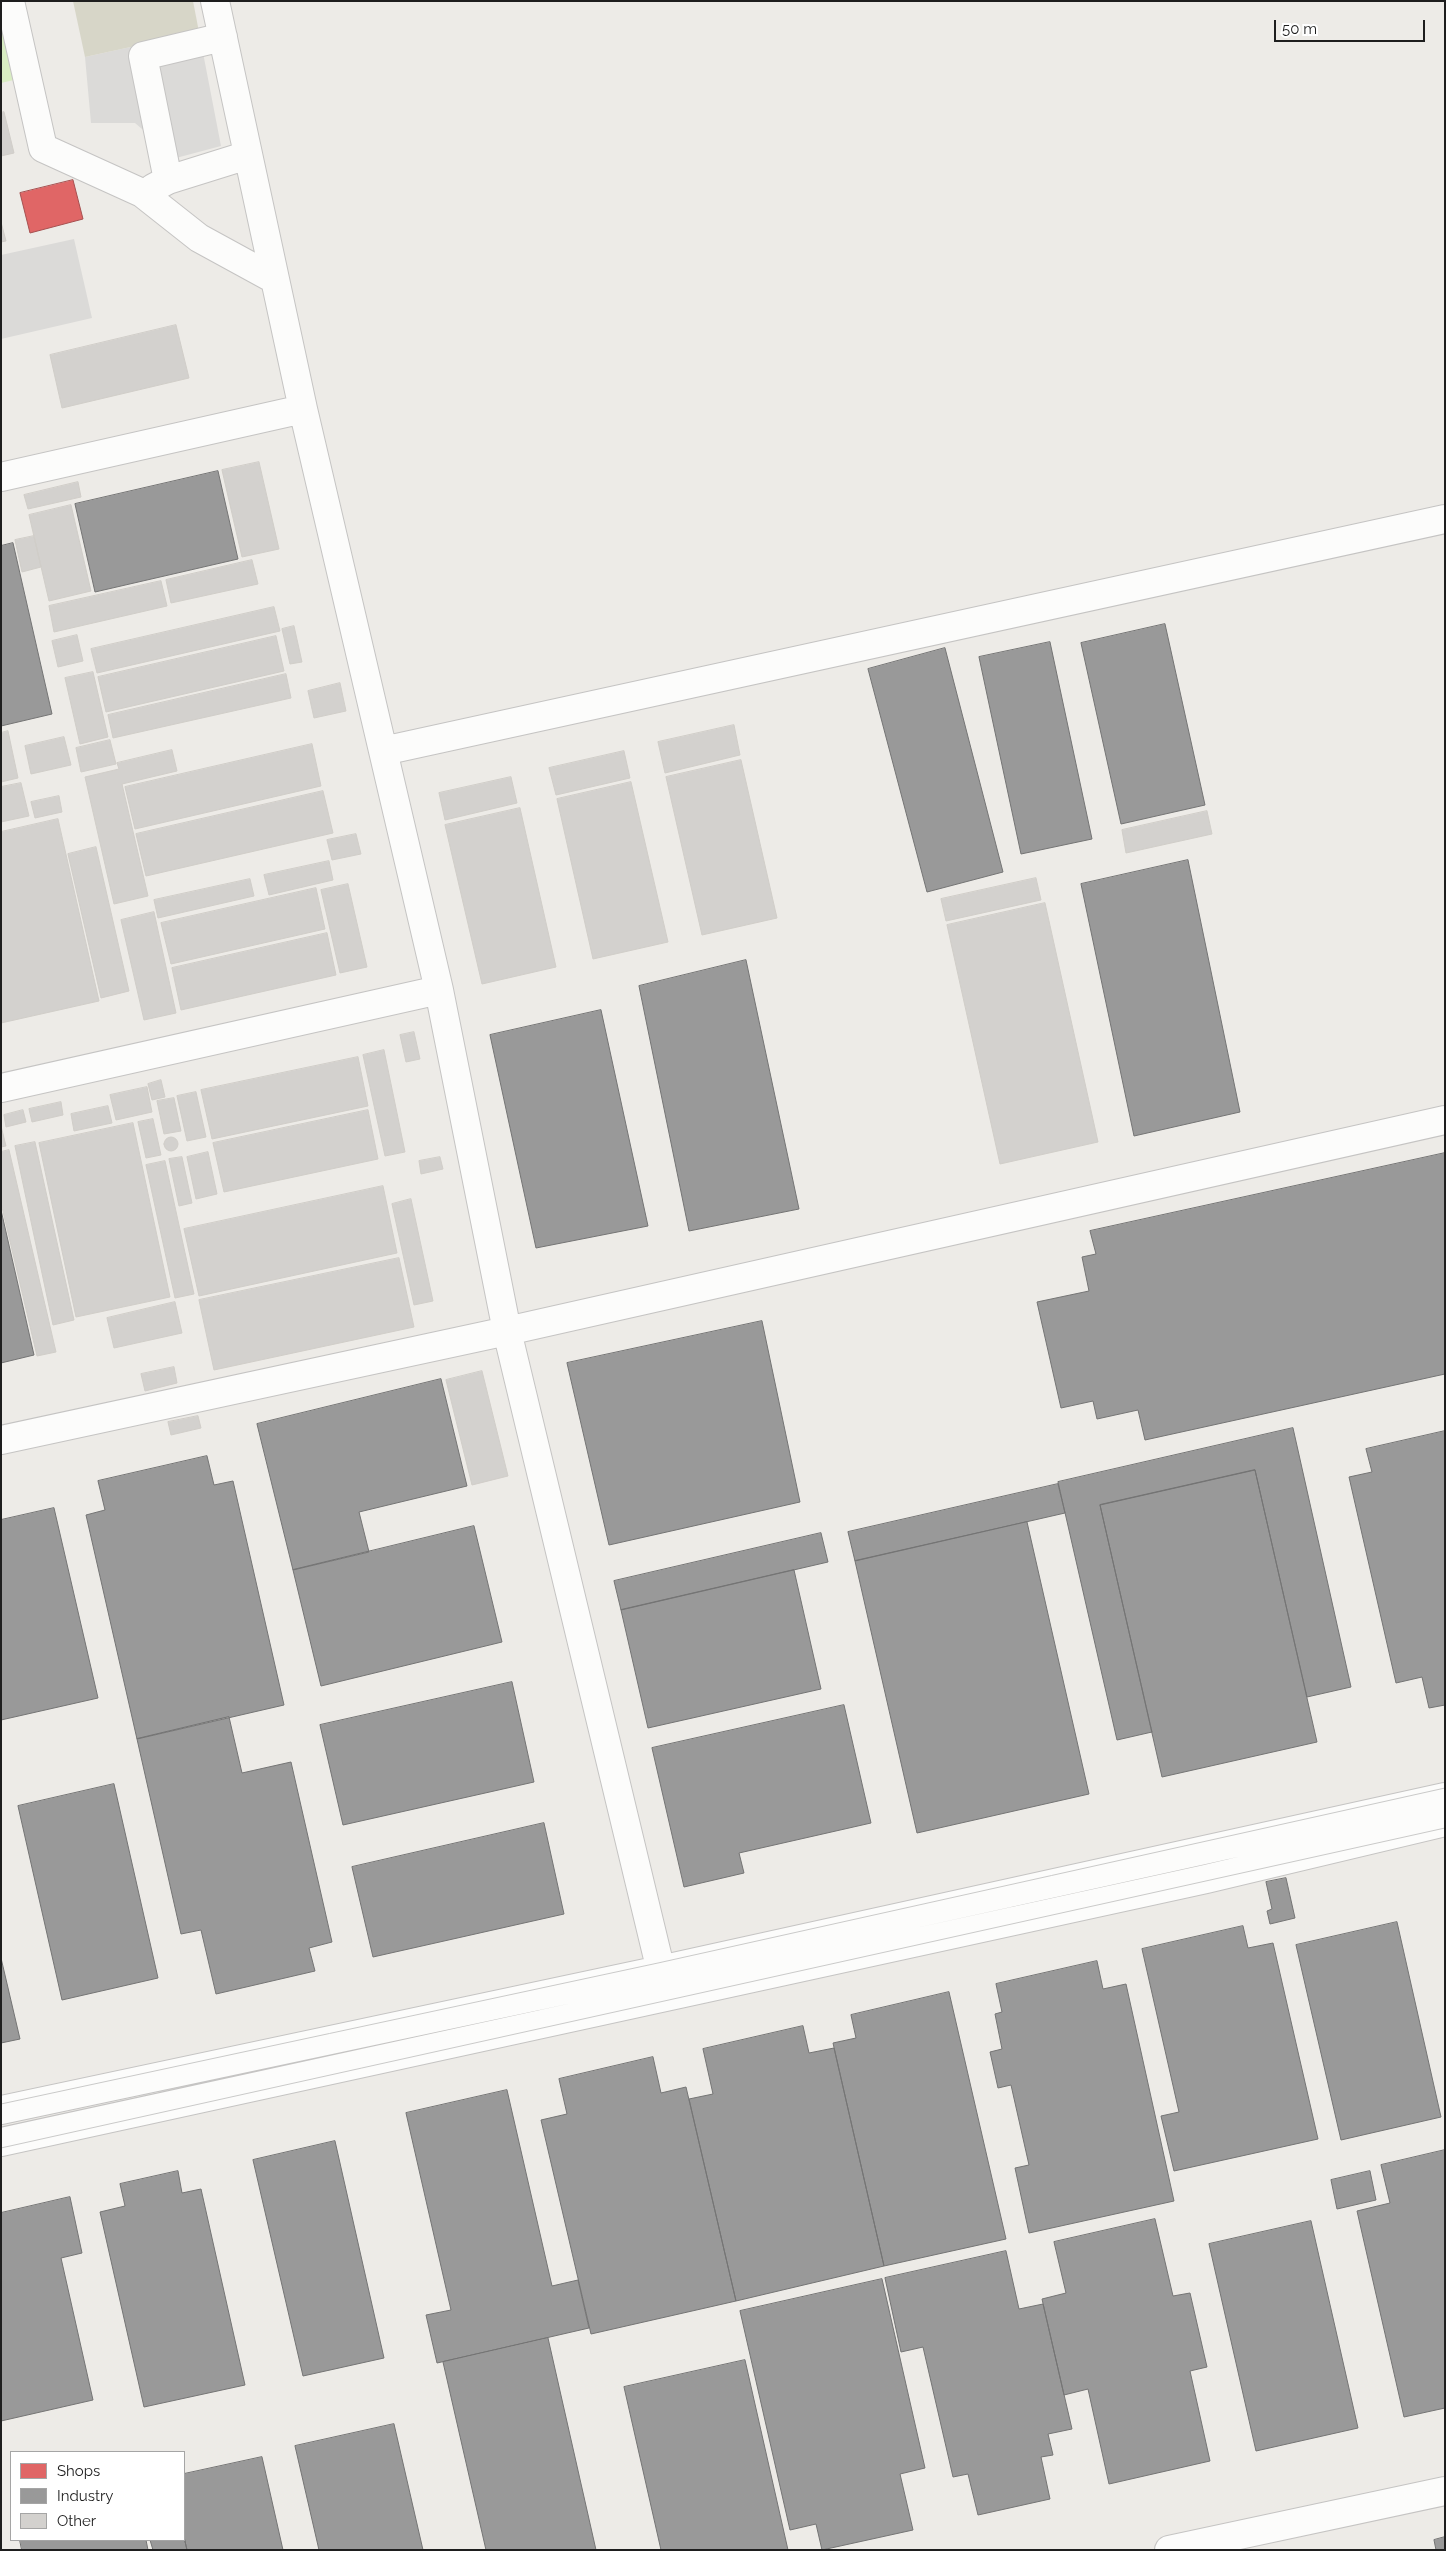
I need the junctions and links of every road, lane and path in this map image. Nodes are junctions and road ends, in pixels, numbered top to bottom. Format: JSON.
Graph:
{"nodes":[{"id":1,"x":10,"y":1,"type":"edge"},
{"id":2,"x":215,"y":1,"type":"edge"},
{"id":3,"x":223,"y":37,"type":"junction"},
{"id":4,"x":248,"y":155,"type":"junction"},
{"id":5,"x":168,"y":180,"type":"junction"},
{"id":6,"x":142,"y":193,"type":"junction"},
{"id":7,"x":274,"y":279,"type":"junction"},
{"id":8,"x":303,"y":409,"type":"junction"},
{"id":9,"x":1,"y":477,"type":"edge"},
{"id":10,"x":1445,"y":519,"type":"edge"},
{"id":11,"x":383,"y":751,"type":"junction"},
{"id":12,"x":439,"y":990,"type":"junction"},
{"id":13,"x":1,"y":1088,"type":"edge"},
{"id":14,"x":1445,"y":1120,"type":"edge"},
{"id":15,"x":507,"y":1331,"type":"junction"},
{"id":16,"x":1,"y":1440,"type":"edge"},
{"id":17,"x":1445,"y":1797,"type":"edge"},
{"id":18,"x":1445,"y":1822,"type":"edge"},
{"id":19,"x":663,"y":1983,"type":"junction"},
{"id":20,"x":1,"y":2110,"type":"edge"},
{"id":21,"x":1,"y":2142,"type":"edge"},
{"id":22,"x":1445,"y":2491,"type":"edge"},
{"id":23,"x":1168,"y":2550,"type":"edge"}],
"edges":[{"from":1,"to":6,"type":"street"},
{"from":2,"to":3,"type":"street"},
{"from":3,"to":4,"type":"street"},
{"from":3,"to":5,"type":"street"},
{"from":4,"to":5,"type":"street"},
{"from":4,"to":7,"type":"street"},
{"from":5,"to":6,"type":"street"},
{"from":6,"to":7,"type":"street"},
{"from":7,"to":8,"type":"street"},
{"from":8,"to":9,"type":"street"},
{"from":8,"to":11,"type":"street"},
{"from":10,"to":11,"type":"street"},
{"from":11,"to":12,"type":"street"},
{"from":12,"to":13,"type":"street"},
{"from":12,"to":15,"type":"street"},
{"from":14,"to":15,"type":"street"},
{"from":15,"to":16,"type":"street"},
{"from":15,"to":19,"type":"street"},
{"from":17,"to":19,"type":"street"},
{"from":18,"to":19,"type":"street"},
{"from":19,"to":20,"type":"street"},
{"from":19,"to":21,"type":"street"},
{"from":22,"to":23,"type":"street"}]}
